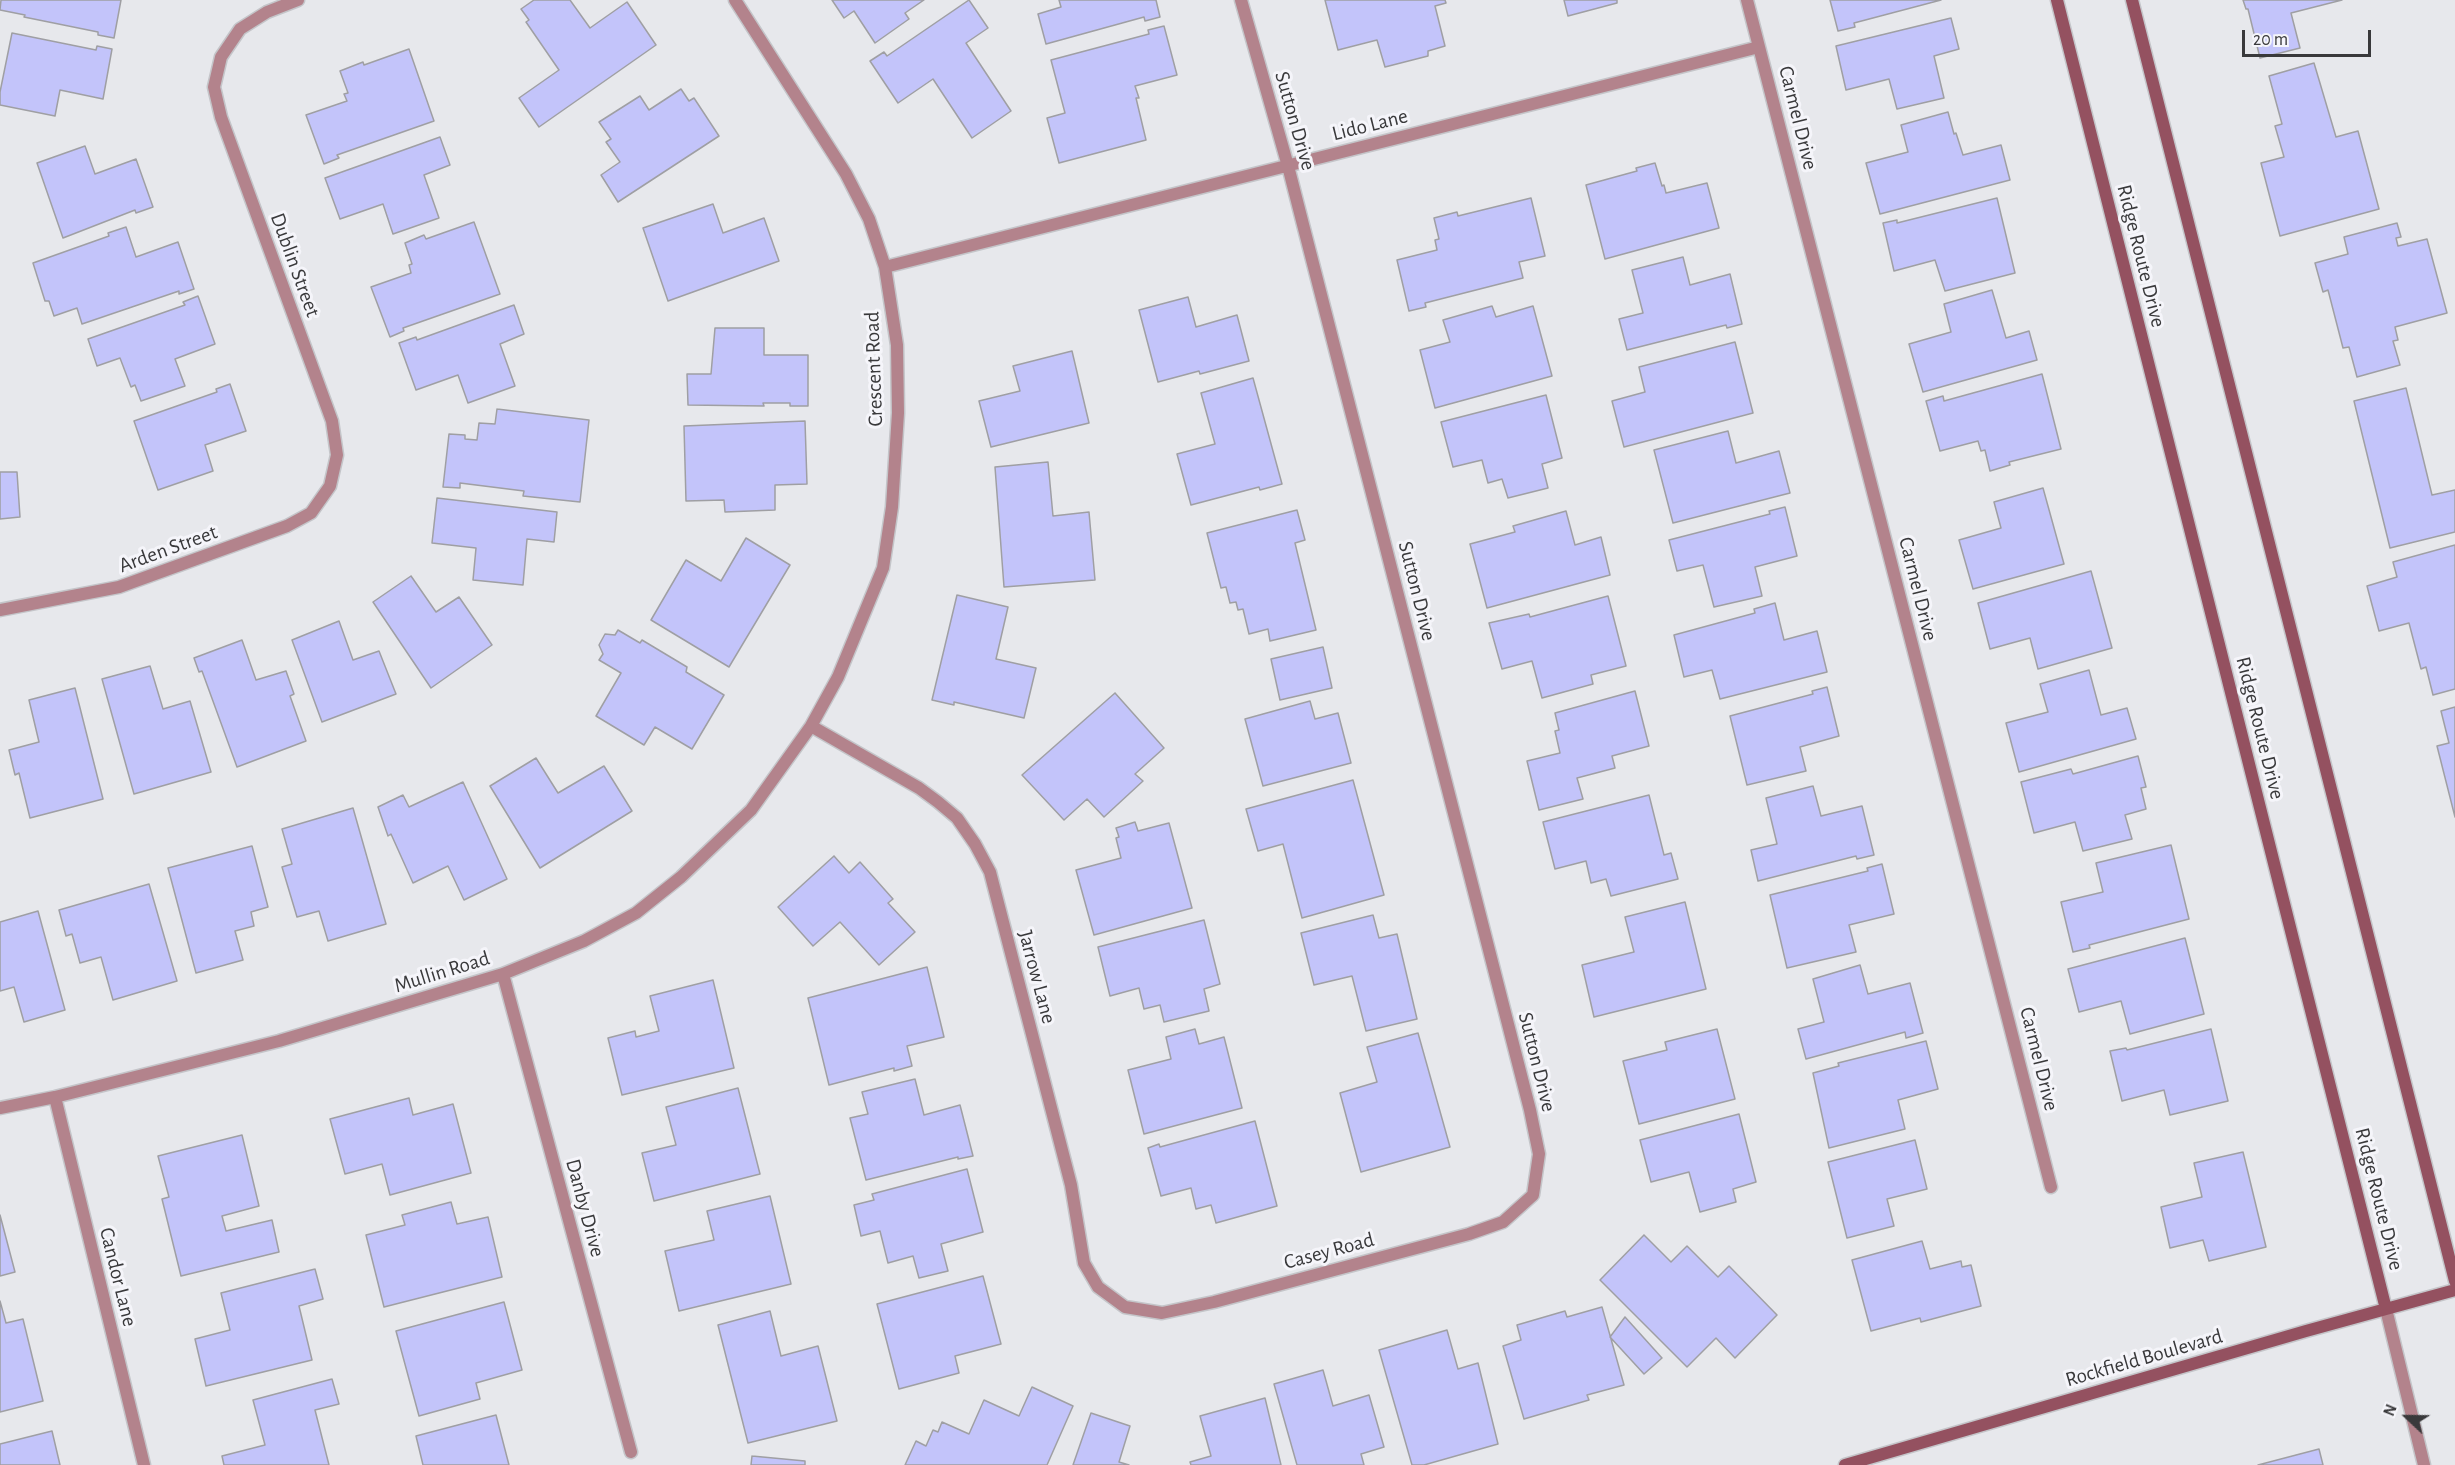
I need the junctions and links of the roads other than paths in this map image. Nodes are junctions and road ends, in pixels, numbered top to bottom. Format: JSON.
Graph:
{"nodes":[{"id":1,"x":298,"y":0,"type":"edge"},
{"id":2,"x":735,"y":0,"type":"edge"},
{"id":3,"x":1241,"y":0,"type":"edge"},
{"id":4,"x":1747,"y":0,"type":"edge"},
{"id":5,"x":2057,"y":0,"type":"edge"},
{"id":6,"x":2132,"y":0,"type":"edge"},
{"id":7,"x":1759,"y":47,"type":"junction"},
{"id":8,"x":1288,"y":166,"type":"junction"},
{"id":9,"x":885,"y":267,"type":"junction"},
{"id":10,"x":330,"y":486,"type":"joint"},
{"id":11,"x":0,"y":610,"type":"edge"},
{"id":12,"x":811,"y":726,"type":"junction"},
{"id":13,"x":503,"y":974,"type":"junction"},
{"id":14,"x":55,"y":1097,"type":"junction"},
{"id":15,"x":0,"y":1108,"type":"edge"},
{"id":16,"x":2052,"y":1187,"type":"dead end"},
{"id":17,"x":1533,"y":1195,"type":"joint"},
{"id":18,"x":2455,"y":1281,"type":"edge"},
{"id":19,"x":2455,"y":1290,"type":"edge"},
{"id":20,"x":1125,"y":1307,"type":"joint"},
{"id":21,"x":2386,"y":1309,"type":"junction"},
{"id":22,"x":630,"y":1452,"type":"dead end"},
{"id":23,"x":144,"y":1465,"type":"edge"},
{"id":24,"x":1845,"y":1465,"type":"edge"},
{"id":25,"x":2424,"y":1465,"type":"edge"}],
"edges":[{"from":1,"to":10,"type":"street","name":"Dublin Street"},
{"from":2,"to":9,"type":"street","name":"Crescent Road"},
{"from":3,"to":8,"type":"street","name":"Sutton Drive"},
{"from":4,"to":7,"type":"street","name":"Carmel Drive"},
{"from":5,"to":21,"type":"main road","name":"Ridge Route Drive"},
{"from":6,"to":18,"type":"main road"},
{"from":7,"to":8,"type":"street","name":"Lido Lane"},
{"from":7,"to":16,"type":"street","name":"Carmel Drive"},
{"from":8,"to":9,"type":"street","name":"Lido Lane"},
{"from":8,"to":17,"type":"street","name":"Sutton Drive"},
{"from":9,"to":12,"type":"street","name":"Crescent Road"},
{"from":10,"to":11,"type":"street","name":"Arden Street"},
{"from":12,"to":13,"type":"street","name":"Mullin Road"},
{"from":12,"to":20,"type":"street","name":"Jarrow Lane"},
{"from":13,"to":14,"type":"street","name":"Mullin Road"},
{"from":13,"to":22,"type":"street","name":"Danby Drive"},
{"from":14,"to":15,"type":"street","name":"Mullin Road"},
{"from":14,"to":23,"type":"street","name":"Candor Lane"},
{"from":17,"to":20,"type":"street","name":"Casey Road"},
{"from":19,"to":21,"type":"main road","name":"Rockfield Boulevard"},
{"from":21,"to":24,"type":"main road","name":"Rockfield Boulevard"},
{"from":21,"to":25,"type":"street","name":"Ridge Route Drive"}]}
